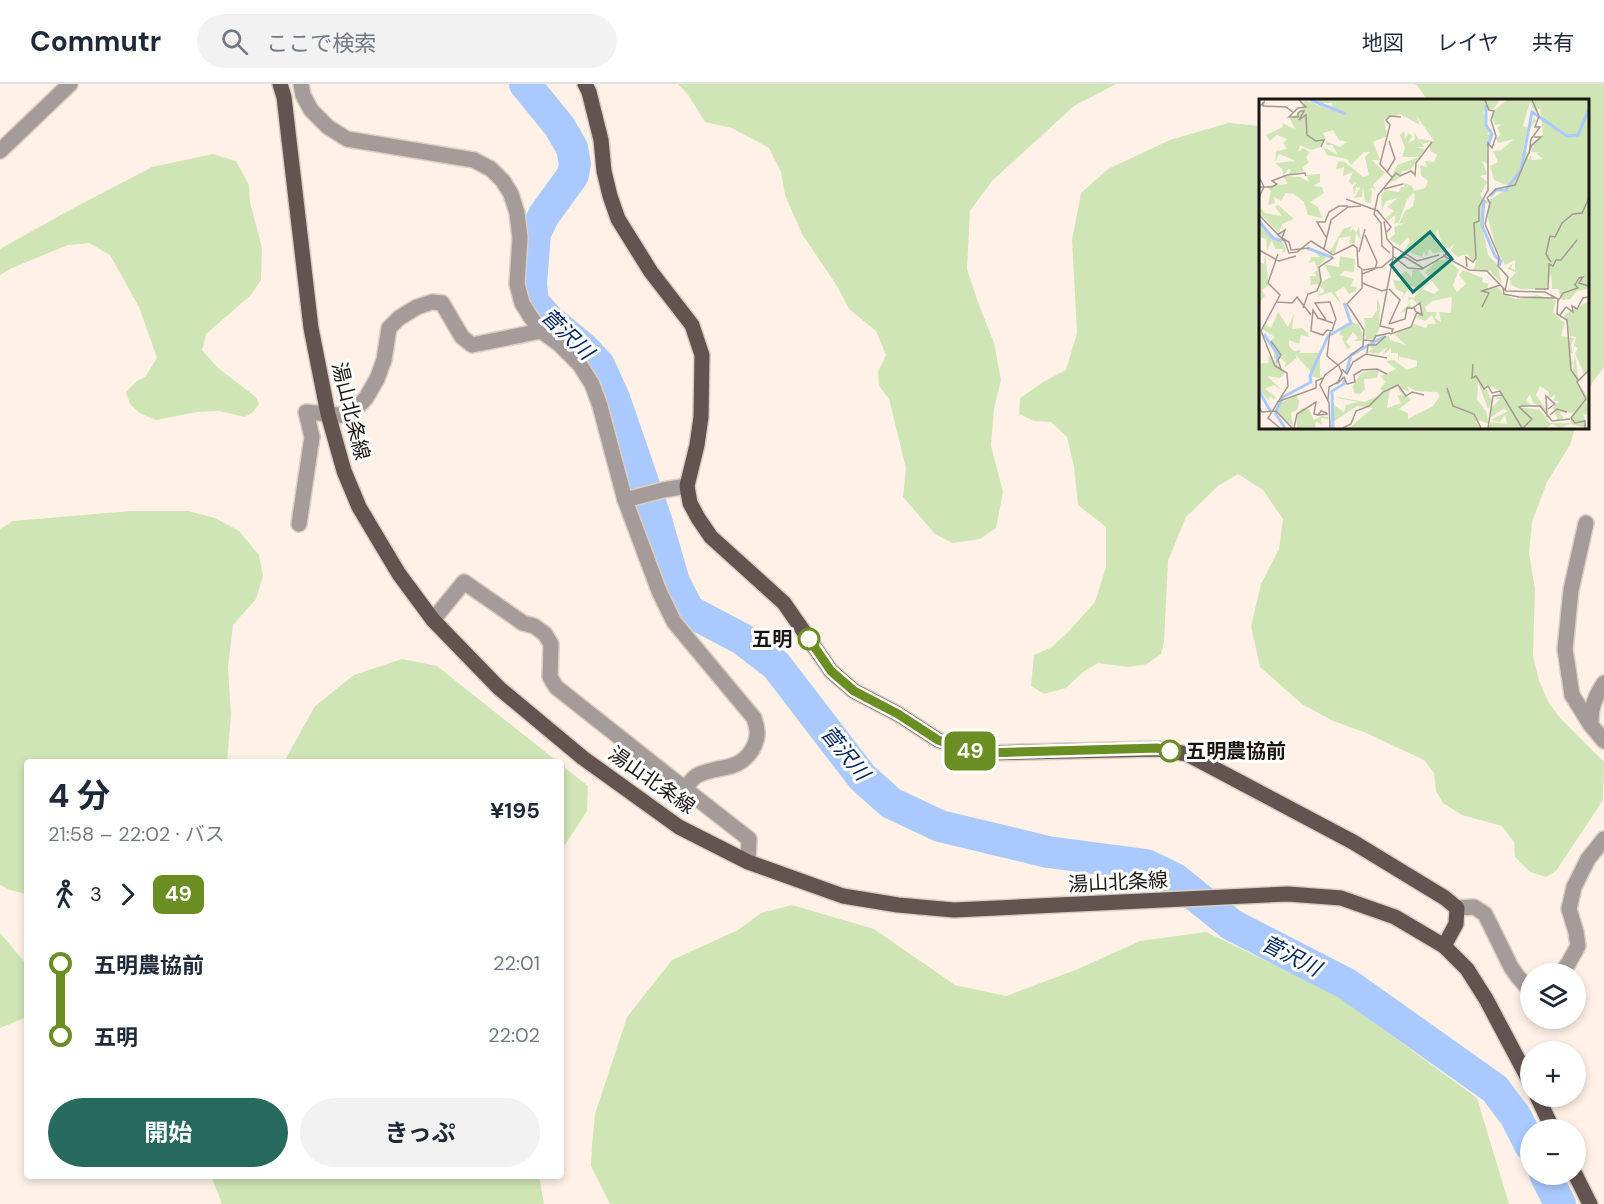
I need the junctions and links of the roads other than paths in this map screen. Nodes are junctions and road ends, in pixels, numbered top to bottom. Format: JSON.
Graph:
{"nodes":[{"id":1,"x":70,"y":84,"type":"edge"},
{"id":2,"x":280,"y":84,"type":"edge"},
{"id":3,"x":301,"y":84,"type":"edge"},
{"id":4,"x":585,"y":84,"type":"edge"},
{"id":5,"x":0,"y":151,"type":"edge"},
{"id":6,"x":541,"y":331,"type":"junction"},
{"id":7,"x":328,"y":414,"type":"junction"},
{"id":8,"x":687,"y":486,"type":"junction"},
{"id":9,"x":631,"y":499,"type":"junction"},
{"id":10,"x":1586,"y":523,"type":"dead end"},
{"id":11,"x":299,"y":524,"type":"dead end"},
{"id":12,"x":433,"y":620,"type":"junction"},
{"id":13,"x":1604,"y":683,"type":"edge"},
{"id":14,"x":1591,"y":725,"type":"junction"},
{"id":15,"x":1604,"y":741,"type":"edge"},
{"id":16,"x":685,"y":789,"type":"junction"},
{"id":17,"x":1604,"y":839,"type":"edge"},
{"id":18,"x":748,"y":862,"type":"junction"},
{"id":19,"x":1456,"y":908,"type":"junction"},
{"id":20,"x":1444,"y":946,"type":"junction"},
{"id":21,"x":1569,"y":963,"type":"edge"},
{"id":22,"x":1520,"y":979,"type":"edge"},
{"id":23,"x":1520,"y":1063,"type":"edge"},
{"id":24,"x":1580,"y":1185,"type":"edge"},
{"id":25,"x":1590,"y":1204,"type":"edge"}],
"edges":[{"from":1,"to":5,"type":"street"},
{"from":2,"to":7,"type":"main road","name":"湯山北条線"},
{"from":3,"to":6,"type":"street"},
{"from":4,"to":8,"type":"main road"},
{"from":6,"to":7,"type":"street"},
{"from":6,"to":9,"type":"street"},
{"from":7,"to":11,"type":"street"},
{"from":7,"to":12,"type":"main road","name":"湯山北条線"},
{"from":8,"to":9,"type":"street"},
{"from":8,"to":19,"type":"main road"},
{"from":9,"to":16,"type":"street"},
{"from":10,"to":14,"type":"street"},
{"from":12,"to":16,"type":"street"},
{"from":12,"to":18,"type":"main road","name":"湯山北条線"},
{"from":13,"to":14,"type":"street"},
{"from":14,"to":15,"type":"street"},
{"from":16,"to":18,"type":"street"},
{"from":17,"to":21,"type":"street"},
{"from":18,"to":20,"type":"main road","name":"湯山北条線"},
{"from":19,"to":20,"type":"main road"},
{"from":19,"to":22,"type":"street"},
{"from":20,"to":23,"type":"main road","name":"湯山北条線"},
{"from":24,"to":25,"type":"main road"}]}
